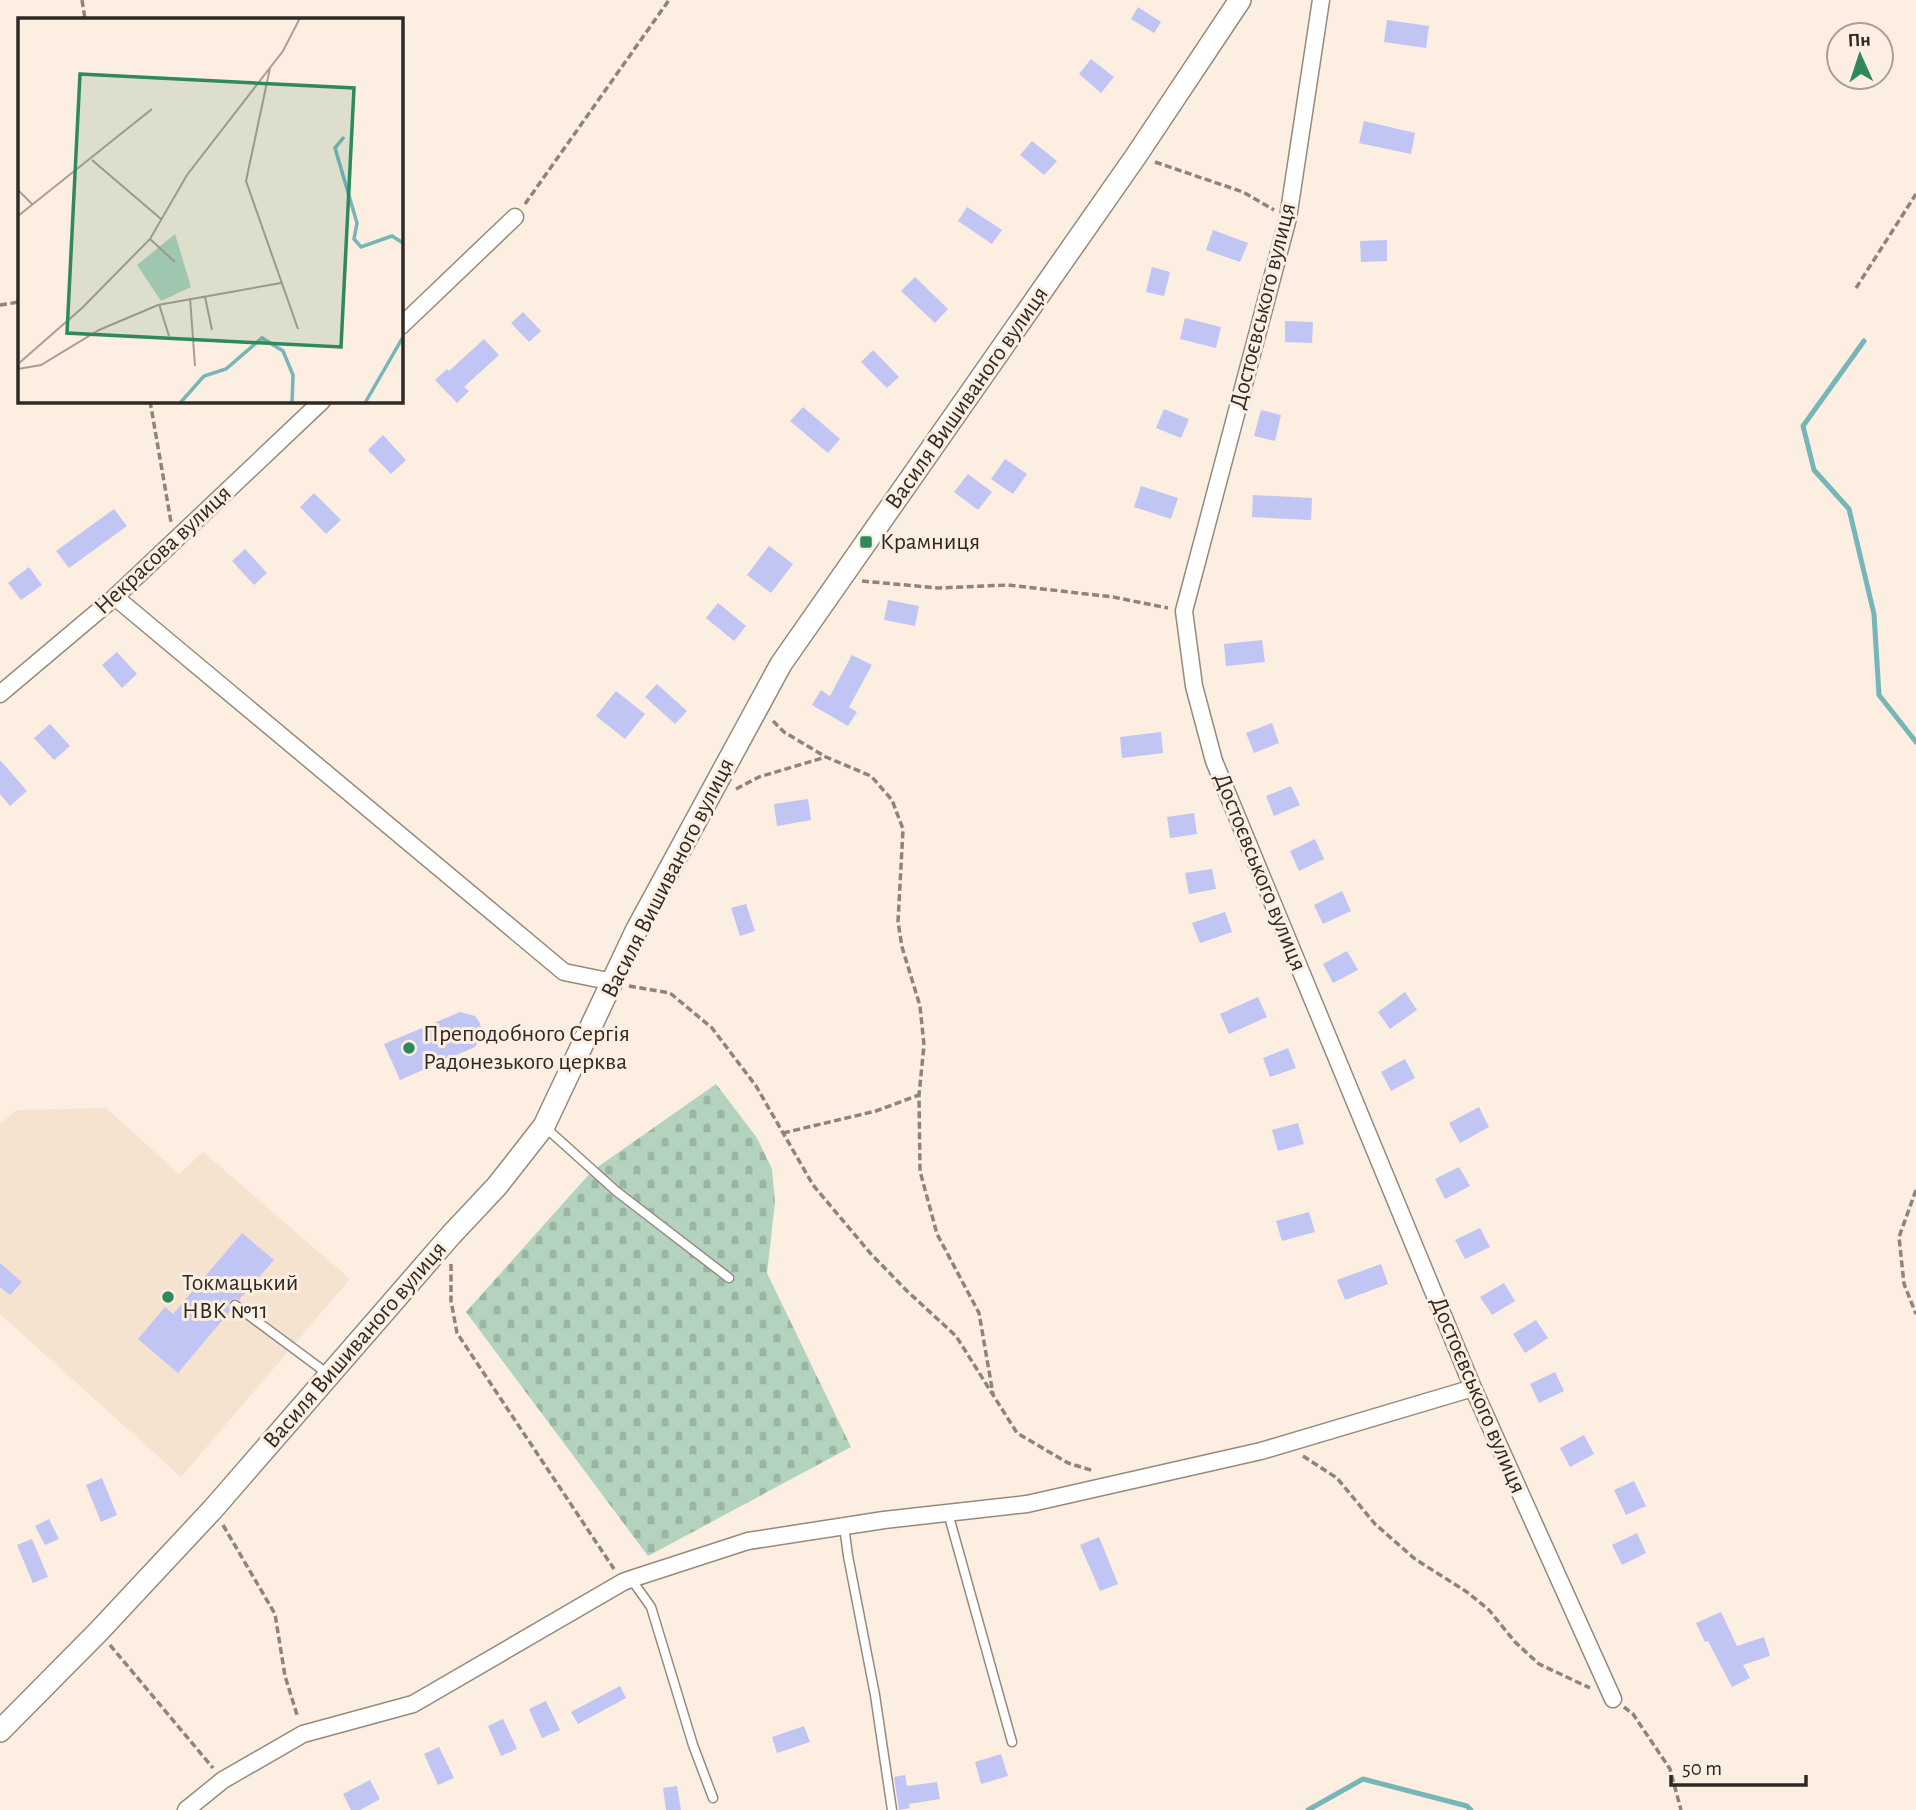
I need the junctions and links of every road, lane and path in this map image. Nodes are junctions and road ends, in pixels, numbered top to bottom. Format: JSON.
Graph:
{"nodes":[{"id":1,"x":82,"y":0,"type":"edge"},
{"id":2,"x":669,"y":0,"type":"edge"},
{"id":3,"x":1240,"y":0,"type":"edge"},
{"id":4,"x":1321,"y":0,"type":"edge"},
{"id":5,"x":85,"y":18,"type":"edge"},
{"id":6,"x":1136,"y":156,"type":"junction"},
{"id":7,"x":1916,"y":194,"type":"edge"},
{"id":8,"x":515,"y":218,"type":"joint"},
{"id":9,"x":1288,"y":218,"type":"junction"},
{"id":10,"x":1856,"y":288,"type":"dead end"},
{"id":11,"x":18,"y":302,"type":"edge"},
{"id":12,"x":0,"y":305,"type":"edge"},
{"id":13,"x":402,"y":325,"type":"edge"},
{"id":14,"x":150,"y":402,"type":"edge"},
{"id":15,"x":321,"y":402,"type":"edge"},
{"id":16,"x":174,"y":542,"type":"junction"},
{"id":17,"x":839,"y":580,"type":"junction"},
{"id":18,"x":116,"y":597,"type":"junction"},
{"id":19,"x":1184,"y":611,"type":"junction"},
{"id":20,"x":0,"y":694,"type":"edge"},
{"id":21,"x":763,"y":697,"type":"junction"},
{"id":22,"x":826,"y":757,"type":"junction"},
{"id":23,"x":705,"y":803,"type":"junction"},
{"id":24,"x":612,"y":982,"type":"junction"},
{"id":25,"x":919,"y":1095,"type":"junction"},
{"id":26,"x":544,"y":1126,"type":"junction"},
{"id":27,"x":783,"y":1133,"type":"junction"},
{"id":28,"x":1916,"y":1190,"type":"edge"},
{"id":29,"x":451,"y":1235,"type":"junction"},
{"id":30,"x":729,"y":1278,"type":"dead end"},
{"id":31,"x":235,"y":1305,"type":"dead end"},
{"id":32,"x":1916,"y":1314,"type":"edge"},
{"id":33,"x":328,"y":1375,"type":"junction"},
{"id":34,"x":1473,"y":1388,"type":"junction"},
{"id":35,"x":993,"y":1394,"type":"junction"},
{"id":36,"x":1302,"y":1455,"type":"dead end"},
{"id":37,"x":1126,"y":1481,"type":"junction"},
{"id":38,"x":213,"y":1508,"type":"junction"},
{"id":39,"x":948,"y":1513,"type":"junction"},
{"id":40,"x":844,"y":1526,"type":"junction"},
{"id":41,"x":627,"y":1581,"type":"junction"},
{"id":42,"x":99,"y":1631,"type":"junction"},
{"id":43,"x":1613,"y":1699,"type":"junction"},
{"id":44,"x":0,"y":1731,"type":"edge"},
{"id":45,"x":303,"y":1734,"type":"junction"},
{"id":46,"x":1012,"y":1741,"type":"dead end"},
{"id":47,"x":223,"y":1780,"type":"junction"},
{"id":48,"x":713,"y":1798,"type":"dead end"},
{"id":49,"x":186,"y":1810,"type":"edge"},
{"id":50,"x":892,"y":1810,"type":"edge"},
{"id":51,"x":1681,"y":1810,"type":"edge"}],
"edges":[{"from":1,"to":5,"type":"path"},
{"from":2,"to":8,"type":"path"},
{"from":3,"to":6,"type":"street","name":"Василя Вишиваного вулиця"},
{"from":4,"to":9,"type":"street","name":"Достоєвського вулиця"},
{"from":6,"to":9,"type":"path"},
{"from":6,"to":17,"type":"street","name":"Василя Вишиваного вулиця"},
{"from":7,"to":10,"type":"path"},
{"from":8,"to":13,"type":"street"},
{"from":9,"to":19,"type":"street","name":"Достоєвського вулиця"},
{"from":11,"to":12,"type":"path"},
{"from":14,"to":16,"type":"path"},
{"from":15,"to":16,"type":"street","name":"Некрасова вулиця"},
{"from":16,"to":18,"type":"street","name":"Некрасова вулиця"},
{"from":17,"to":19,"type":"path"},
{"from":17,"to":21,"type":"street","name":"Василя Вишиваного вулиця"},
{"from":18,"to":20,"type":"street","name":"Некрасова вулиця"},
{"from":18,"to":24,"type":"street"},
{"from":19,"to":34,"type":"street","name":"Достоєвського вулиця"},
{"from":21,"to":22,"type":"path"},
{"from":21,"to":23,"type":"street","name":"Василя Вишиваного вулиця"},
{"from":22,"to":23,"type":"path"},
{"from":22,"to":25,"type":"path"},
{"from":23,"to":24,"type":"street","name":"Василя Вишиваного вулиця"},
{"from":24,"to":26,"type":"street","name":"Василя Вишиваного вулиця"},
{"from":24,"to":27,"type":"path"},
{"from":25,"to":27,"type":"path"},
{"from":25,"to":35,"type":"path"},
{"from":26,"to":29,"type":"street","name":"Василя Вишиваного вулиця"},
{"from":26,"to":30,"type":"lane"},
{"from":27,"to":35,"type":"path"},
{"from":28,"to":32,"type":"path"},
{"from":29,"to":33,"type":"street","name":"Василя Вишиваного вулиця"},
{"from":29,"to":41,"type":"path"},
{"from":31,"to":33,"type":"lane"},
{"from":33,"to":38,"type":"street","name":"Василя Вишиваного вулиця"},
{"from":34,"to":37,"type":"street"},
{"from":34,"to":43,"type":"street","name":"Достоєвського вулиця"},
{"from":35,"to":37,"type":"path"},
{"from":36,"to":43,"type":"path"},
{"from":37,"to":39,"type":"street"},
{"from":38,"to":42,"type":"street","name":"Василя Вишиваного вулиця"},
{"from":38,"to":45,"type":"path"},
{"from":39,"to":40,"type":"street"},
{"from":39,"to":46,"type":"lane"},
{"from":40,"to":41,"type":"street"},
{"from":40,"to":50,"type":"lane"},
{"from":41,"to":45,"type":"street"},
{"from":41,"to":48,"type":"lane"},
{"from":42,"to":44,"type":"street","name":"Василя Вишиваного вулиця"},
{"from":42,"to":47,"type":"path"},
{"from":43,"to":51,"type":"path"},
{"from":45,"to":47,"type":"street"},
{"from":47,"to":49,"type":"street"}]}
